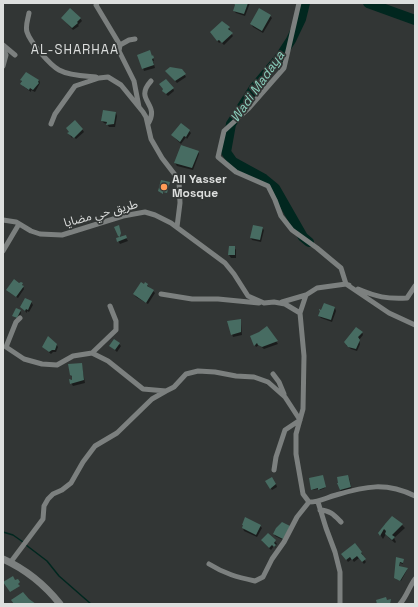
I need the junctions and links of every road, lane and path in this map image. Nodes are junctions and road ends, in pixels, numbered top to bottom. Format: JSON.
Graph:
{"nodes":[{"id":1,"x":97,"y":3,"type":"edge"},
{"id":2,"x":299,"y":3,"type":"edge"},
{"id":3,"x":29,"y":13,"type":"dead end"},
{"id":4,"x":135,"y":39,"type":"dead end"},
{"id":5,"x":3,"y":45,"type":"edge"},
{"id":6,"x":120,"y":45,"type":"junction"},
{"id":7,"x":3,"y":48,"type":"edge"},
{"id":8,"x":15,"y":55,"type":"dead end"},
{"id":9,"x":3,"y":66,"type":"edge"},
{"id":10,"x":99,"y":78,"type":"junction"},
{"id":11,"x":151,"y":81,"type":"dead end"},
{"id":12,"x":139,"y":108,"type":"junction"},
{"id":13,"x":51,"y":124,"type":"dead end"},
{"id":14,"x":148,"y":124,"type":"junction"},
{"id":15,"x":3,"y":220,"type":"edge"},
{"id":16,"x":19,"y":224,"type":"junction"},
{"id":17,"x":178,"y":228,"type":"junction"},
{"id":18,"x":3,"y":252,"type":"edge"},
{"id":19,"x":346,"y":284,"type":"junction"},
{"id":20,"x":415,"y":286,"type":"edge"},
{"id":21,"x":161,"y":294,"type":"dead end"},
{"id":22,"x":306,"y":295,"type":"junction"},
{"id":23,"x":264,"y":303,"type":"junction"},
{"id":24,"x":280,"y":303,"type":"junction"},
{"id":25,"x":110,"y":306,"type":"dead end"},
{"id":26,"x":300,"y":313,"type":"junction"},
{"id":27,"x":20,"y":318,"type":"dead end"},
{"id":28,"x":415,"y":325,"type":"edge"},
{"id":29,"x":92,"y":353,"type":"junction"},
{"id":30,"x":273,"y":374,"type":"dead end"},
{"id":31,"x":166,"y":390,"type":"junction"},
{"id":32,"x":285,"y":397,"type":"junction"},
{"id":33,"x":300,"y":420,"type":"junction"},
{"id":34,"x":274,"y":470,"type":"dead end"},
{"id":35,"x":415,"y":496,"type":"edge"},
{"id":36,"x":309,"y":502,"type":"junction"},
{"id":37,"x":318,"y":502,"type":"junction"},
{"id":38,"x":320,"y":510,"type":"junction"},
{"id":39,"x":341,"y":522,"type":"dead end"},
{"id":40,"x":3,"y":559,"type":"edge"},
{"id":41,"x":10,"y":563,"type":"junction"},
{"id":42,"x":209,"y":564,"type":"dead end"},
{"id":43,"x":415,"y":579,"type":"edge"},
{"id":44,"x":60,"y":604,"type":"edge"},
{"id":45,"x":340,"y":604,"type":"edge"},
{"id":46,"x":400,"y":604,"type":"edge"}],
"edges":[{"from":1,"to":6,"type":"street"},
{"from":2,"to":19,"type":"street"},
{"from":3,"to":10,"type":"street"},
{"from":4,"to":6,"type":"street"},
{"from":5,"to":8,"type":"street"},
{"from":6,"to":12,"type":"street"},
{"from":7,"to":9,"type":"street"},
{"from":10,"to":12,"type":"street"},
{"from":10,"to":13,"type":"street"},
{"from":11,"to":14,"type":"street"},
{"from":12,"to":14,"type":"street"},
{"from":14,"to":17,"type":"street"},
{"from":15,"to":16,"type":"street","name":"طريق حي مضايا"},
{"from":16,"to":17,"type":"street","name":"طريق حي مضايا"},
{"from":16,"to":18,"type":"street"},
{"from":17,"to":23,"type":"street","name":"طريق حي مضايا"},
{"from":19,"to":20,"type":"street"},
{"from":19,"to":22,"type":"street"},
{"from":19,"to":28,"type":"street"},
{"from":21,"to":23,"type":"street"},
{"from":22,"to":24,"type":"street"},
{"from":22,"to":26,"type":"street"},
{"from":23,"to":24,"type":"street","name":"طريق حي مضايا"},
{"from":24,"to":26,"type":"street","name":"طريق حي مضايا"},
{"from":25,"to":29,"type":"street"},
{"from":26,"to":33,"type":"street"},
{"from":27,"to":29,"type":"street"},
{"from":29,"to":31,"type":"street"},
{"from":30,"to":32,"type":"street"},
{"from":31,"to":32,"type":"street"},
{"from":31,"to":41,"type":"street"},
{"from":32,"to":33,"type":"street"},
{"from":33,"to":34,"type":"street"},
{"from":33,"to":36,"type":"street"},
{"from":35,"to":37,"type":"street"},
{"from":36,"to":37,"type":"street"},
{"from":36,"to":42,"type":"street"},
{"from":37,"to":38,"type":"street"},
{"from":38,"to":39,"type":"street"},
{"from":38,"to":45,"type":"street"},
{"from":40,"to":41,"type":"main road"},
{"from":41,"to":44,"type":"main road"},
{"from":43,"to":46,"type":"street"}]}
